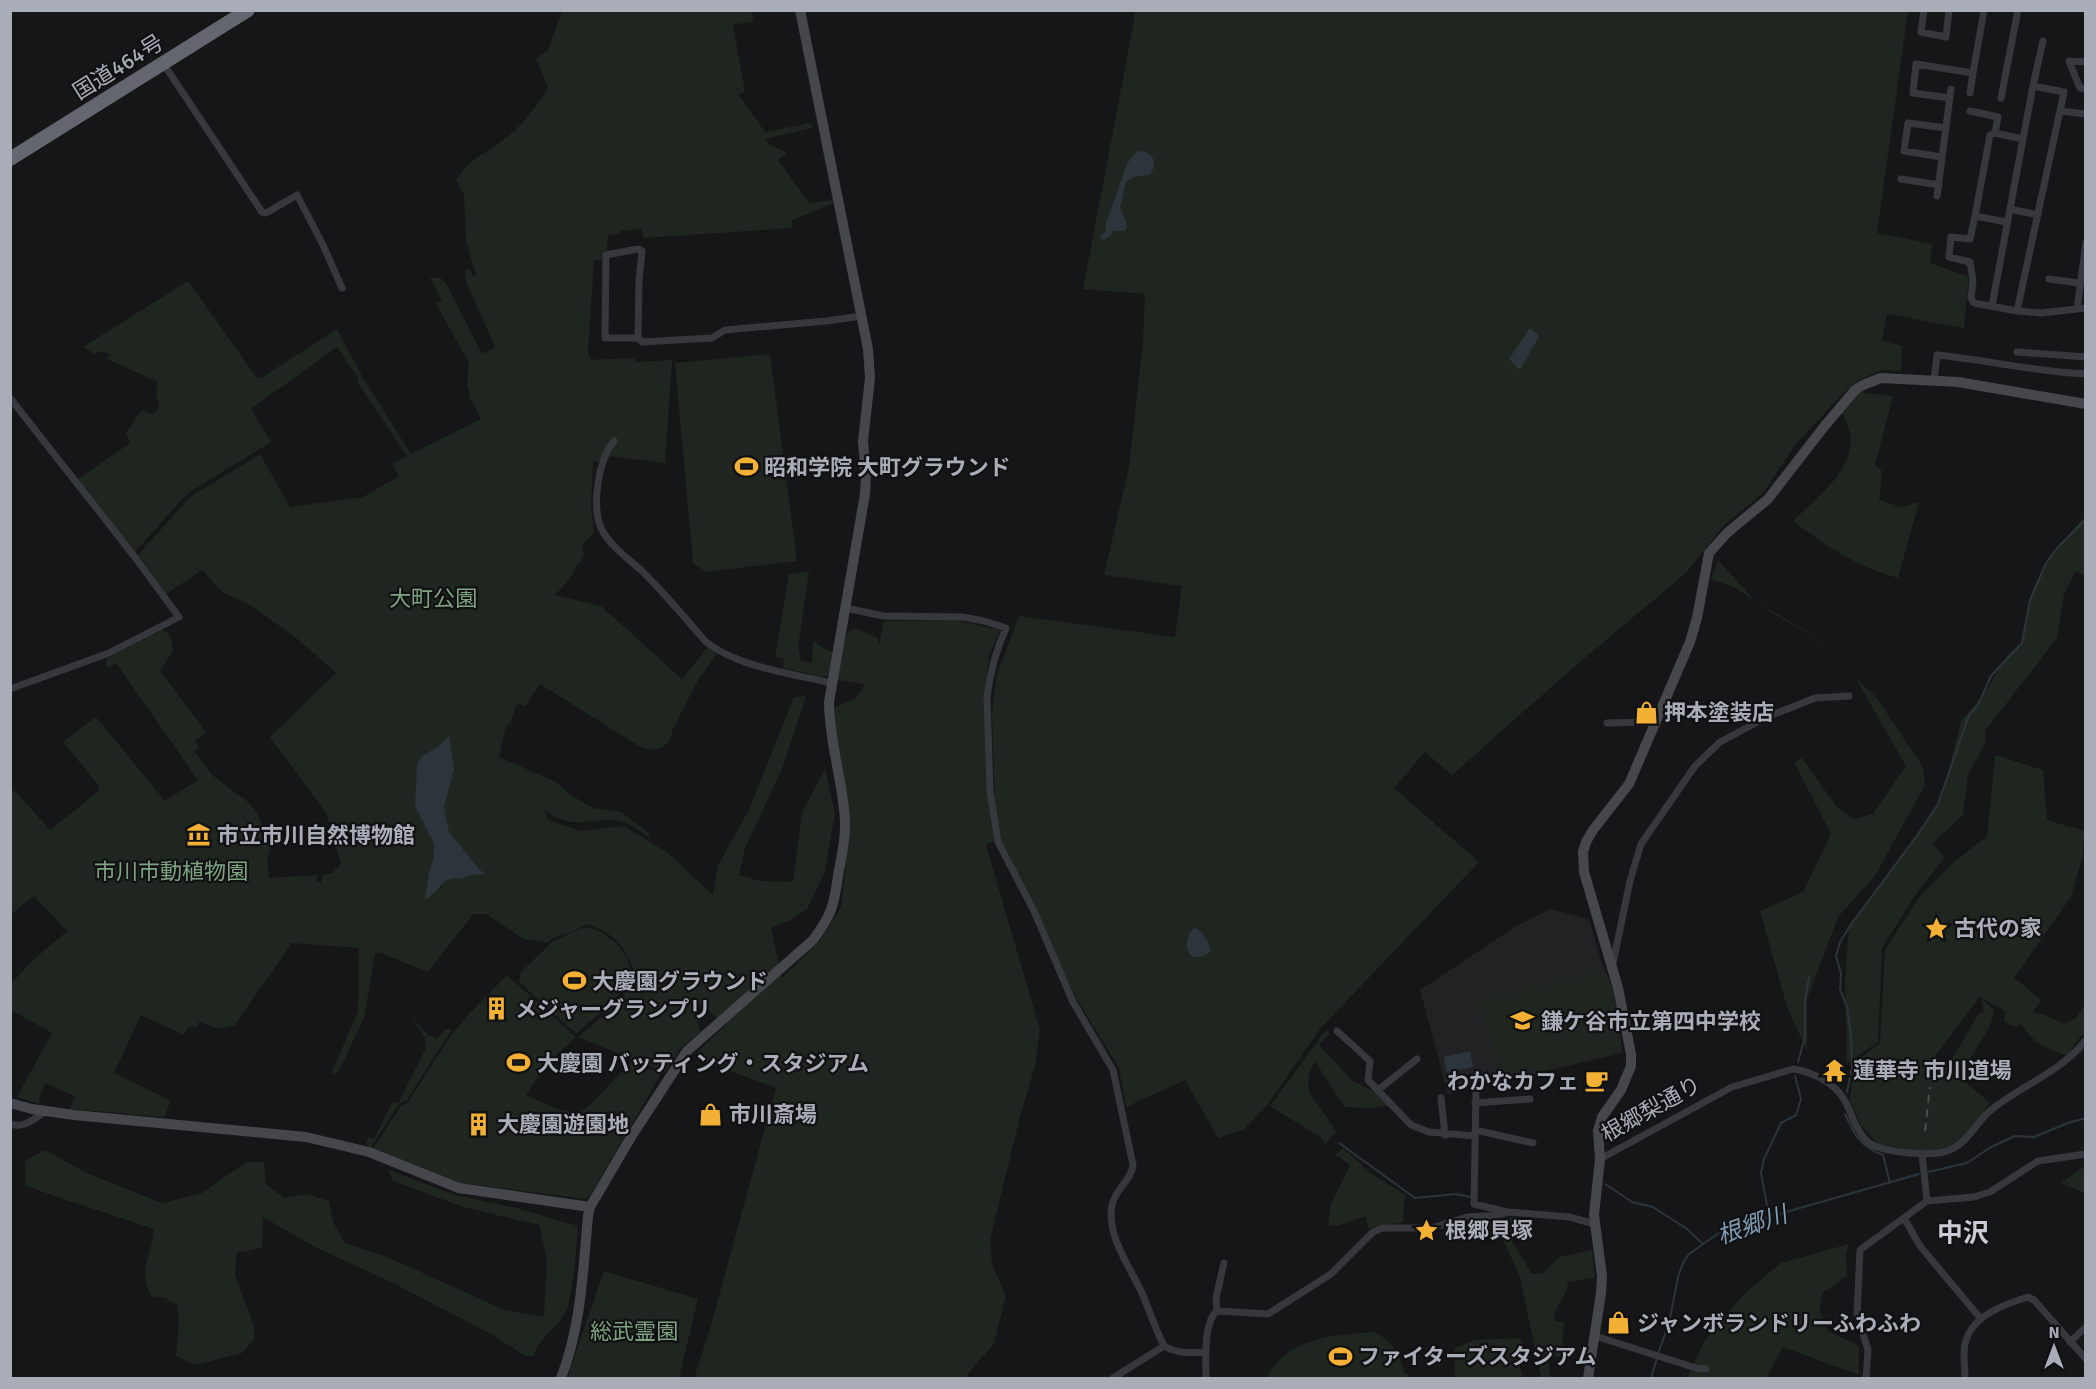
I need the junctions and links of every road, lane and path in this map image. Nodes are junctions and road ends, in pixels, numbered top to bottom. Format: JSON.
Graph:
{"nodes":[{"id":1,"x":248,"y":10,"type":"edge"},
{"id":2,"x":800,"y":10,"type":"edge"},
{"id":3,"x":1924,"y":10,"type":"edge"},
{"id":4,"x":1949,"y":10,"type":"edge"},
{"id":5,"x":1984,"y":10,"type":"edge"},
{"id":6,"x":2018,"y":10,"type":"edge"},
{"id":7,"x":2043,"y":41,"type":"dead end"},
{"id":8,"x":2085,"y":62,"type":"edge"},
{"id":9,"x":163,"y":63,"type":"junction"},
{"id":10,"x":1973,"y":73,"type":"junction"},
{"id":11,"x":2033,"y":86,"type":"junction"},
{"id":12,"x":1951,"y":89,"type":"dead end"},
{"id":13,"x":2085,"y":89,"type":"edge"},
{"id":14,"x":1970,"y":93,"type":"dead end"},
{"id":15,"x":1950,"y":98,"type":"junction"},
{"id":16,"x":2001,"y":98,"type":"dead end"},
{"id":17,"x":1970,"y":111,"type":"dead end"},
{"id":18,"x":2060,"y":111,"type":"junction"},
{"id":19,"x":2085,"y":114,"type":"edge"},
{"id":20,"x":1946,"y":128,"type":"junction"},
{"id":21,"x":1995,"y":133,"type":"junction"},
{"id":22,"x":2023,"y":139,"type":"junction"},
{"id":23,"x":1942,"y":157,"type":"junction"},
{"id":24,"x":10,"y":159,"type":"edge"},
{"id":25,"x":1900,"y":179,"type":"dead end"},
{"id":26,"x":1939,"y":185,"type":"junction"},
{"id":27,"x":1937,"y":196,"type":"dead end"},
{"id":28,"x":2010,"y":209,"type":"junction"},
{"id":29,"x":2038,"y":215,"type":"junction"},
{"id":30,"x":1975,"y":216,"type":"junction"},
{"id":31,"x":2007,"y":222,"type":"junction"},
{"id":32,"x":2085,"y":243,"type":"edge"},
{"id":33,"x":2049,"y":279,"type":"dead end"},
{"id":34,"x":2079,"y":283,"type":"junction"},
{"id":35,"x":342,"y":288,"type":"dead end"},
{"id":36,"x":1992,"y":306,"type":"junction"},
{"id":37,"x":2085,"y":308,"type":"edge"},
{"id":38,"x":2077,"y":309,"type":"junction"},
{"id":39,"x":2017,"y":311,"type":"junction"},
{"id":40,"x":862,"y":316,"type":"junction"},
{"id":41,"x":638,"y":338,"type":"junction"},
{"id":42,"x":2018,"y":352,"type":"dead end"},
{"id":43,"x":2085,"y":357,"type":"edge"},
{"id":44,"x":2085,"y":374,"type":"edge"},
{"id":45,"x":1934,"y":380,"type":"junction"},
{"id":46,"x":10,"y":398,"type":"edge"},
{"id":47,"x":2085,"y":404,"type":"edge"},
{"id":48,"x":614,"y":441,"type":"dead end"},
{"id":49,"x":844,"y":608,"type":"junction"},
{"id":50,"x":831,"y":683,"type":"junction"},
{"id":51,"x":10,"y":688,"type":"edge"},
{"id":52,"x":1849,"y":696,"type":"dead end"},
{"id":53,"x":1654,"y":722,"type":"junction"},
{"id":54,"x":1606,"y":723,"type":"dead end"},
{"id":55,"x":1612,"y":965,"type":"junction"},
{"id":56,"x":1337,"y":1031,"type":"dead end"},
{"id":57,"x":2085,"y":1040,"type":"edge"},
{"id":58,"x":1417,"y":1059,"type":"dead end"},
{"id":59,"x":1476,"y":1088,"type":"dead end"},
{"id":60,"x":1378,"y":1090,"type":"junction"},
{"id":61,"x":1441,"y":1098,"type":"dead end"},
{"id":62,"x":1530,"y":1099,"type":"dead end"},
{"id":63,"x":1475,"y":1103,"type":"junction"},
{"id":64,"x":11,"y":1104,"type":"edge"},
{"id":65,"x":46,"y":1112,"type":"junction"},
{"id":66,"x":10,"y":1124,"type":"edge"},
{"id":67,"x":1475,"y":1133,"type":"junction"},
{"id":68,"x":1445,"y":1135,"type":"junction"},
{"id":69,"x":1533,"y":1143,"type":"dead end"},
{"id":70,"x":1922,"y":1154,"type":"junction"},
{"id":71,"x":2085,"y":1154,"type":"edge"},
{"id":72,"x":1600,"y":1159,"type":"junction"},
{"id":73,"x":1927,"y":1201,"type":"junction"},
{"id":74,"x":590,"y":1207,"type":"junction"},
{"id":75,"x":1508,"y":1212,"type":"junction"},
{"id":76,"x":1904,"y":1218,"type":"junction"},
{"id":77,"x":1595,"y":1224,"type":"junction"},
{"id":78,"x":1224,"y":1263,"type":"dead end"},
{"id":79,"x":1217,"y":1311,"type":"junction"},
{"id":80,"x":1981,"y":1319,"type":"junction"},
{"id":81,"x":2085,"y":1326,"type":"edge"},
{"id":82,"x":1595,"y":1336,"type":"junction"},
{"id":83,"x":2070,"y":1342,"type":"junction"},
{"id":84,"x":1164,"y":1346,"type":"junction"},
{"id":85,"x":1206,"y":1352,"type":"junction"},
{"id":86,"x":2085,"y":1359,"type":"edge"},
{"id":87,"x":1706,"y":1369,"type":"dead end"},
{"id":88,"x":561,"y":1378,"type":"edge"},
{"id":89,"x":1113,"y":1378,"type":"edge"},
{"id":90,"x":1206,"y":1378,"type":"edge"},
{"id":91,"x":1588,"y":1378,"type":"edge"},
{"id":92,"x":1866,"y":1378,"type":"edge"},
{"id":93,"x":1965,"y":1378,"type":"edge"}],
"edges":[{"from":1,"to":9,"type":"highway","name":"国道464号"},
{"from":2,"to":40,"type":"street"},
{"from":3,"to":4,"type":"street"},
{"from":5,"to":10,"type":"street"},
{"from":6,"to":16,"type":"street"},
{"from":7,"to":11,"type":"street"},
{"from":8,"to":13,"type":"street"},
{"from":9,"to":24,"type":"highway","name":"国道464号"},
{"from":9,"to":35,"type":"street"},
{"from":10,"to":14,"type":"street"},
{"from":10,"to":15,"type":"street"},
{"from":11,"to":18,"type":"street"},
{"from":11,"to":22,"type":"street"},
{"from":12,"to":15,"type":"street"},
{"from":15,"to":20,"type":"street"},
{"from":17,"to":21,"type":"street"},
{"from":18,"to":19,"type":"street"},
{"from":18,"to":29,"type":"street"},
{"from":20,"to":23,"type":"street"},
{"from":20,"to":23,"type":"street"},
{"from":21,"to":22,"type":"street"},
{"from":21,"to":30,"type":"street"},
{"from":22,"to":28,"type":"street"},
{"from":23,"to":26,"type":"street"},
{"from":25,"to":26,"type":"street"},
{"from":26,"to":27,"type":"street"},
{"from":28,"to":29,"type":"street"},
{"from":28,"to":31,"type":"street"},
{"from":29,"to":39,"type":"street"},
{"from":30,"to":31,"type":"street"},
{"from":30,"to":36,"type":"street"},
{"from":31,"to":36,"type":"street"},
{"from":32,"to":34,"type":"street"},
{"from":33,"to":34,"type":"street"},
{"from":34,"to":38,"type":"street"},
{"from":36,"to":39,"type":"street"},
{"from":37,"to":38,"type":"street"},
{"from":38,"to":39,"type":"street"},
{"from":40,"to":41,"type":"street"},
{"from":40,"to":49,"type":"street"},
{"from":41,"to":41,"type":"street"},
{"from":42,"to":43,"type":"street"},
{"from":44,"to":45,"type":"street"},
{"from":45,"to":47,"type":"street"},
{"from":45,"to":53,"type":"street"},
{"from":46,"to":51,"type":"street"},
{"from":48,"to":50,"type":"street"},
{"from":49,"to":50,"type":"street"},
{"from":49,"to":84,"type":"street"},
{"from":50,"to":74,"type":"street"},
{"from":52,"to":55,"type":"street"},
{"from":53,"to":54,"type":"street"},
{"from":53,"to":55,"type":"street"},
{"from":55,"to":72,"type":"street"},
{"from":56,"to":60,"type":"street"},
{"from":57,"to":70,"type":"street"},
{"from":58,"to":60,"type":"street"},
{"from":59,"to":63,"type":"street"},
{"from":60,"to":68,"type":"street"},
{"from":61,"to":68,"type":"street"},
{"from":62,"to":63,"type":"street"},
{"from":63,"to":67,"type":"street"},
{"from":64,"to":65,"type":"street"},
{"from":65,"to":66,"type":"street"},
{"from":65,"to":74,"type":"street"},
{"from":67,"to":68,"type":"street"},
{"from":67,"to":69,"type":"street"},
{"from":67,"to":75,"type":"street"},
{"from":70,"to":72,"type":"street","name":"根郷梨通り"},
{"from":70,"to":73,"type":"street"},
{"from":71,"to":73,"type":"street"},
{"from":72,"to":77,"type":"street","name":"根郷梨通り"},
{"from":73,"to":76,"type":"street"},
{"from":74,"to":88,"type":"street"},
{"from":75,"to":77,"type":"street"},
{"from":75,"to":79,"type":"street"},
{"from":76,"to":80,"type":"street"},
{"from":76,"to":92,"type":"street"},
{"from":77,"to":82,"type":"street","name":"根郷梨通り"},
{"from":78,"to":79,"type":"street"},
{"from":79,"to":85,"type":"street"},
{"from":80,"to":83,"type":"street"},
{"from":80,"to":93,"type":"street"},
{"from":81,"to":83,"type":"street"},
{"from":82,"to":87,"type":"street"},
{"from":82,"to":91,"type":"street","name":"根郷梨通り"},
{"from":83,"to":86,"type":"street"},
{"from":84,"to":85,"type":"street"},
{"from":84,"to":89,"type":"street"},
{"from":85,"to":90,"type":"street"}]}
